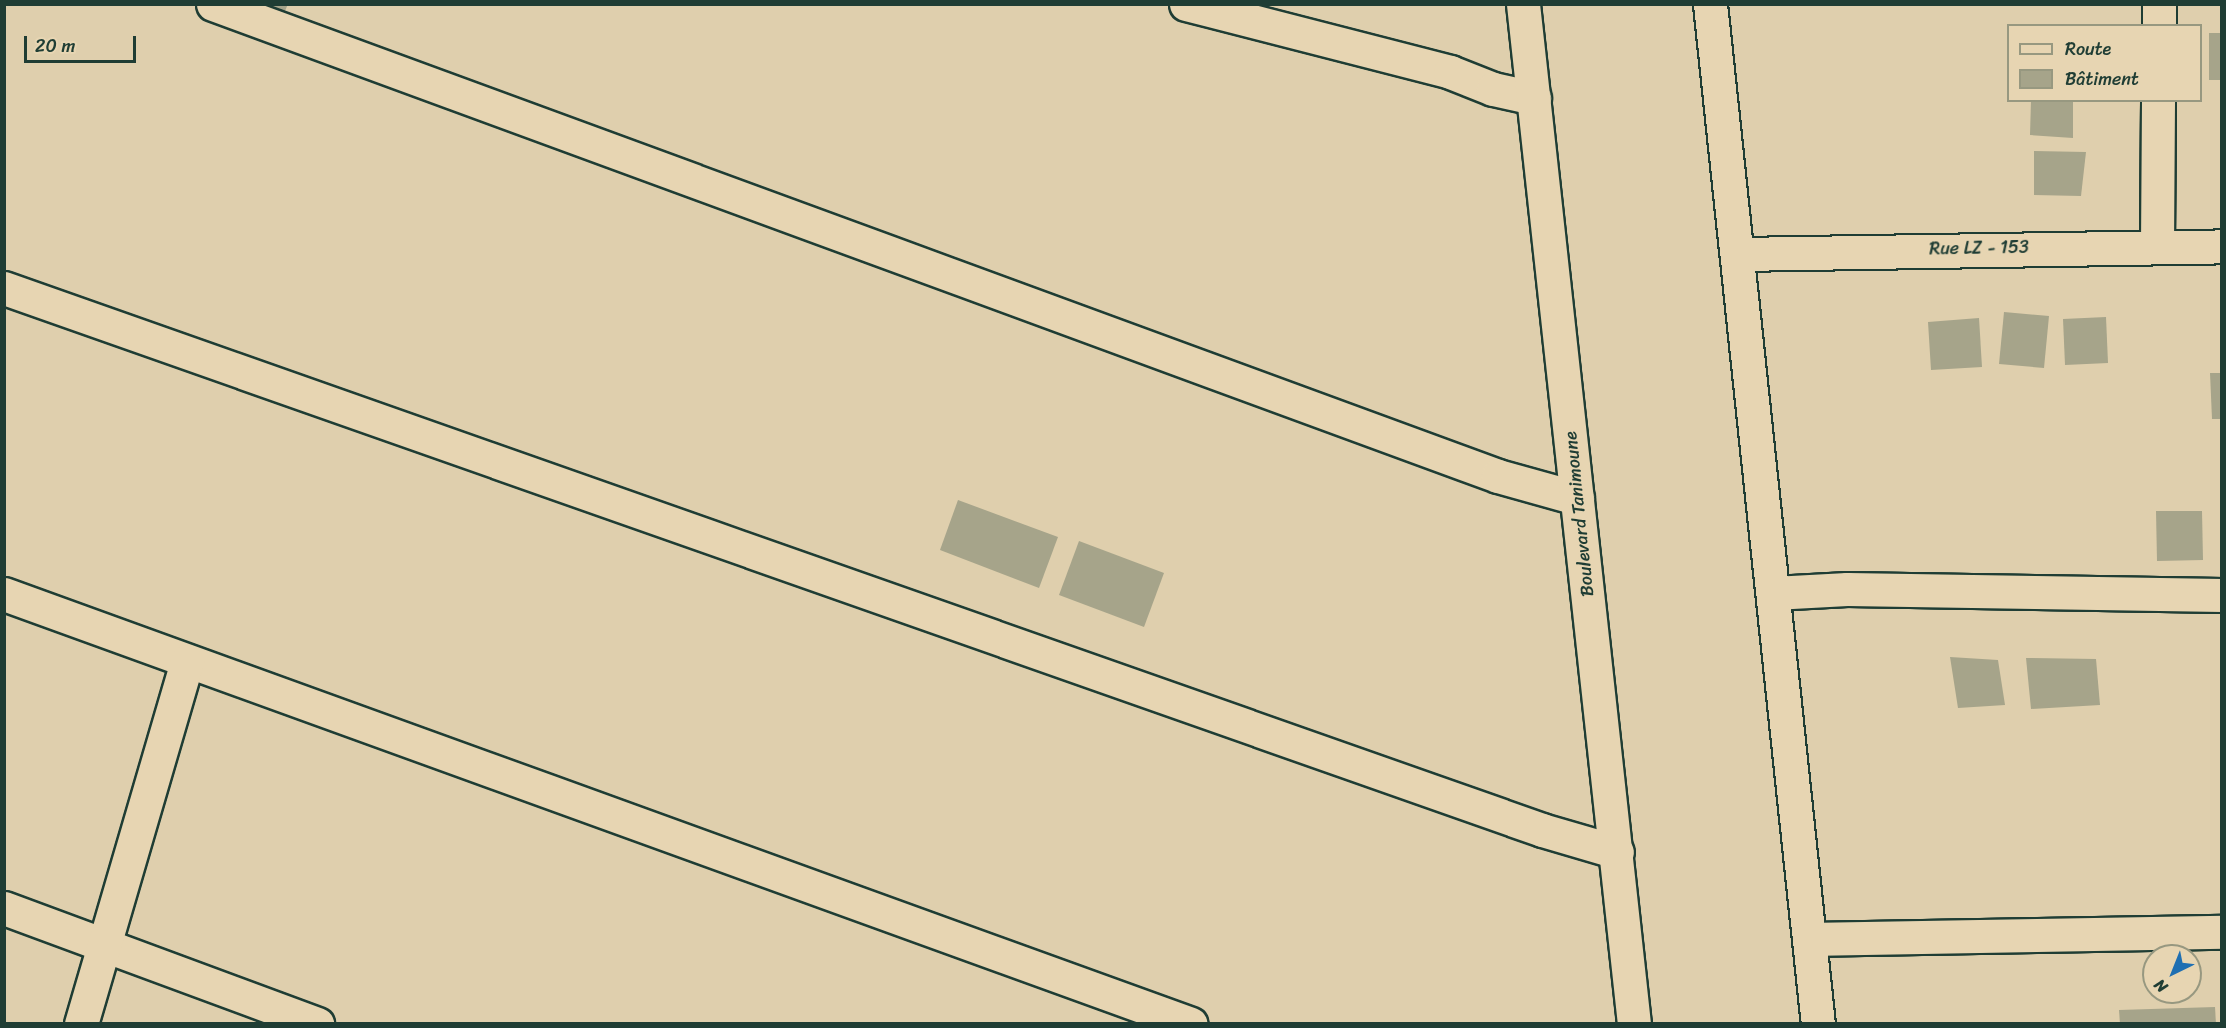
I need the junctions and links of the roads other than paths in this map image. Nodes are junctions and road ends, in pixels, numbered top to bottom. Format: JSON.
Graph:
{"nodes":[{"id":1,"x":213,"y":4,"type":"edge"},
{"id":2,"x":1186,"y":4,"type":"edge"},
{"id":3,"x":1523,"y":4,"type":"edge"},
{"id":4,"x":1710,"y":4,"type":"edge"},
{"id":5,"x":2159,"y":4,"type":"edge"},
{"id":6,"x":2159,"y":24,"type":"edge"},
{"id":7,"x":1534,"y":98,"type":"junction"},
{"id":8,"x":2158,"y":102,"type":"edge"},
{"id":9,"x":2157,"y":245,"type":"junction"},
{"id":10,"x":2222,"y":246,"type":"edge"},
{"id":11,"x":1737,"y":254,"type":"junction"},
{"id":12,"x":4,"y":288,"type":"edge"},
{"id":13,"x":1578,"y":498,"type":"junction"},
{"id":14,"x":1773,"y":593,"type":"junction"},
{"id":15,"x":4,"y":594,"type":"edge"},
{"id":16,"x":2222,"y":596,"type":"edge"},
{"id":17,"x":187,"y":661,"type":"junction"},
{"id":18,"x":1617,"y":852,"type":"junction"},
{"id":19,"x":4,"y":908,"type":"edge"},
{"id":20,"x":2222,"y":932,"type":"edge"},
{"id":21,"x":1809,"y":939,"type":"junction"},
{"id":22,"x":103,"y":945,"type":"junction"},
{"id":23,"x":81,"y":1023,"type":"edge"},
{"id":24,"x":317,"y":1023,"type":"edge"},
{"id":25,"x":1191,"y":1023,"type":"edge"},
{"id":26,"x":1634,"y":1023,"type":"edge"},
{"id":27,"x":1818,"y":1023,"type":"edge"}],
"edges":[{"from":1,"to":13,"type":"street"},
{"from":2,"to":7,"type":"street"},
{"from":3,"to":7,"type":"street","name":"Boulevard Tanimoune"},
{"from":4,"to":11,"type":"street"},
{"from":5,"to":6,"type":"street"},
{"from":7,"to":13,"type":"street","name":"Boulevard Tanimoune"},
{"from":8,"to":9,"type":"street"},
{"from":9,"to":10,"type":"street","name":"Rue LZ - 153"},
{"from":9,"to":11,"type":"street","name":"Rue LZ - 153"},
{"from":11,"to":14,"type":"street"},
{"from":12,"to":18,"type":"street"},
{"from":13,"to":18,"type":"street","name":"Boulevard Tanimoune"},
{"from":14,"to":16,"type":"street"},
{"from":14,"to":21,"type":"street"},
{"from":15,"to":17,"type":"street"},
{"from":17,"to":22,"type":"street"},
{"from":17,"to":25,"type":"street"},
{"from":18,"to":26,"type":"street","name":"Boulevard Tanimoune"},
{"from":19,"to":22,"type":"street"},
{"from":20,"to":21,"type":"street"},
{"from":21,"to":27,"type":"street"},
{"from":22,"to":23,"type":"street"},
{"from":22,"to":24,"type":"street"}]}
